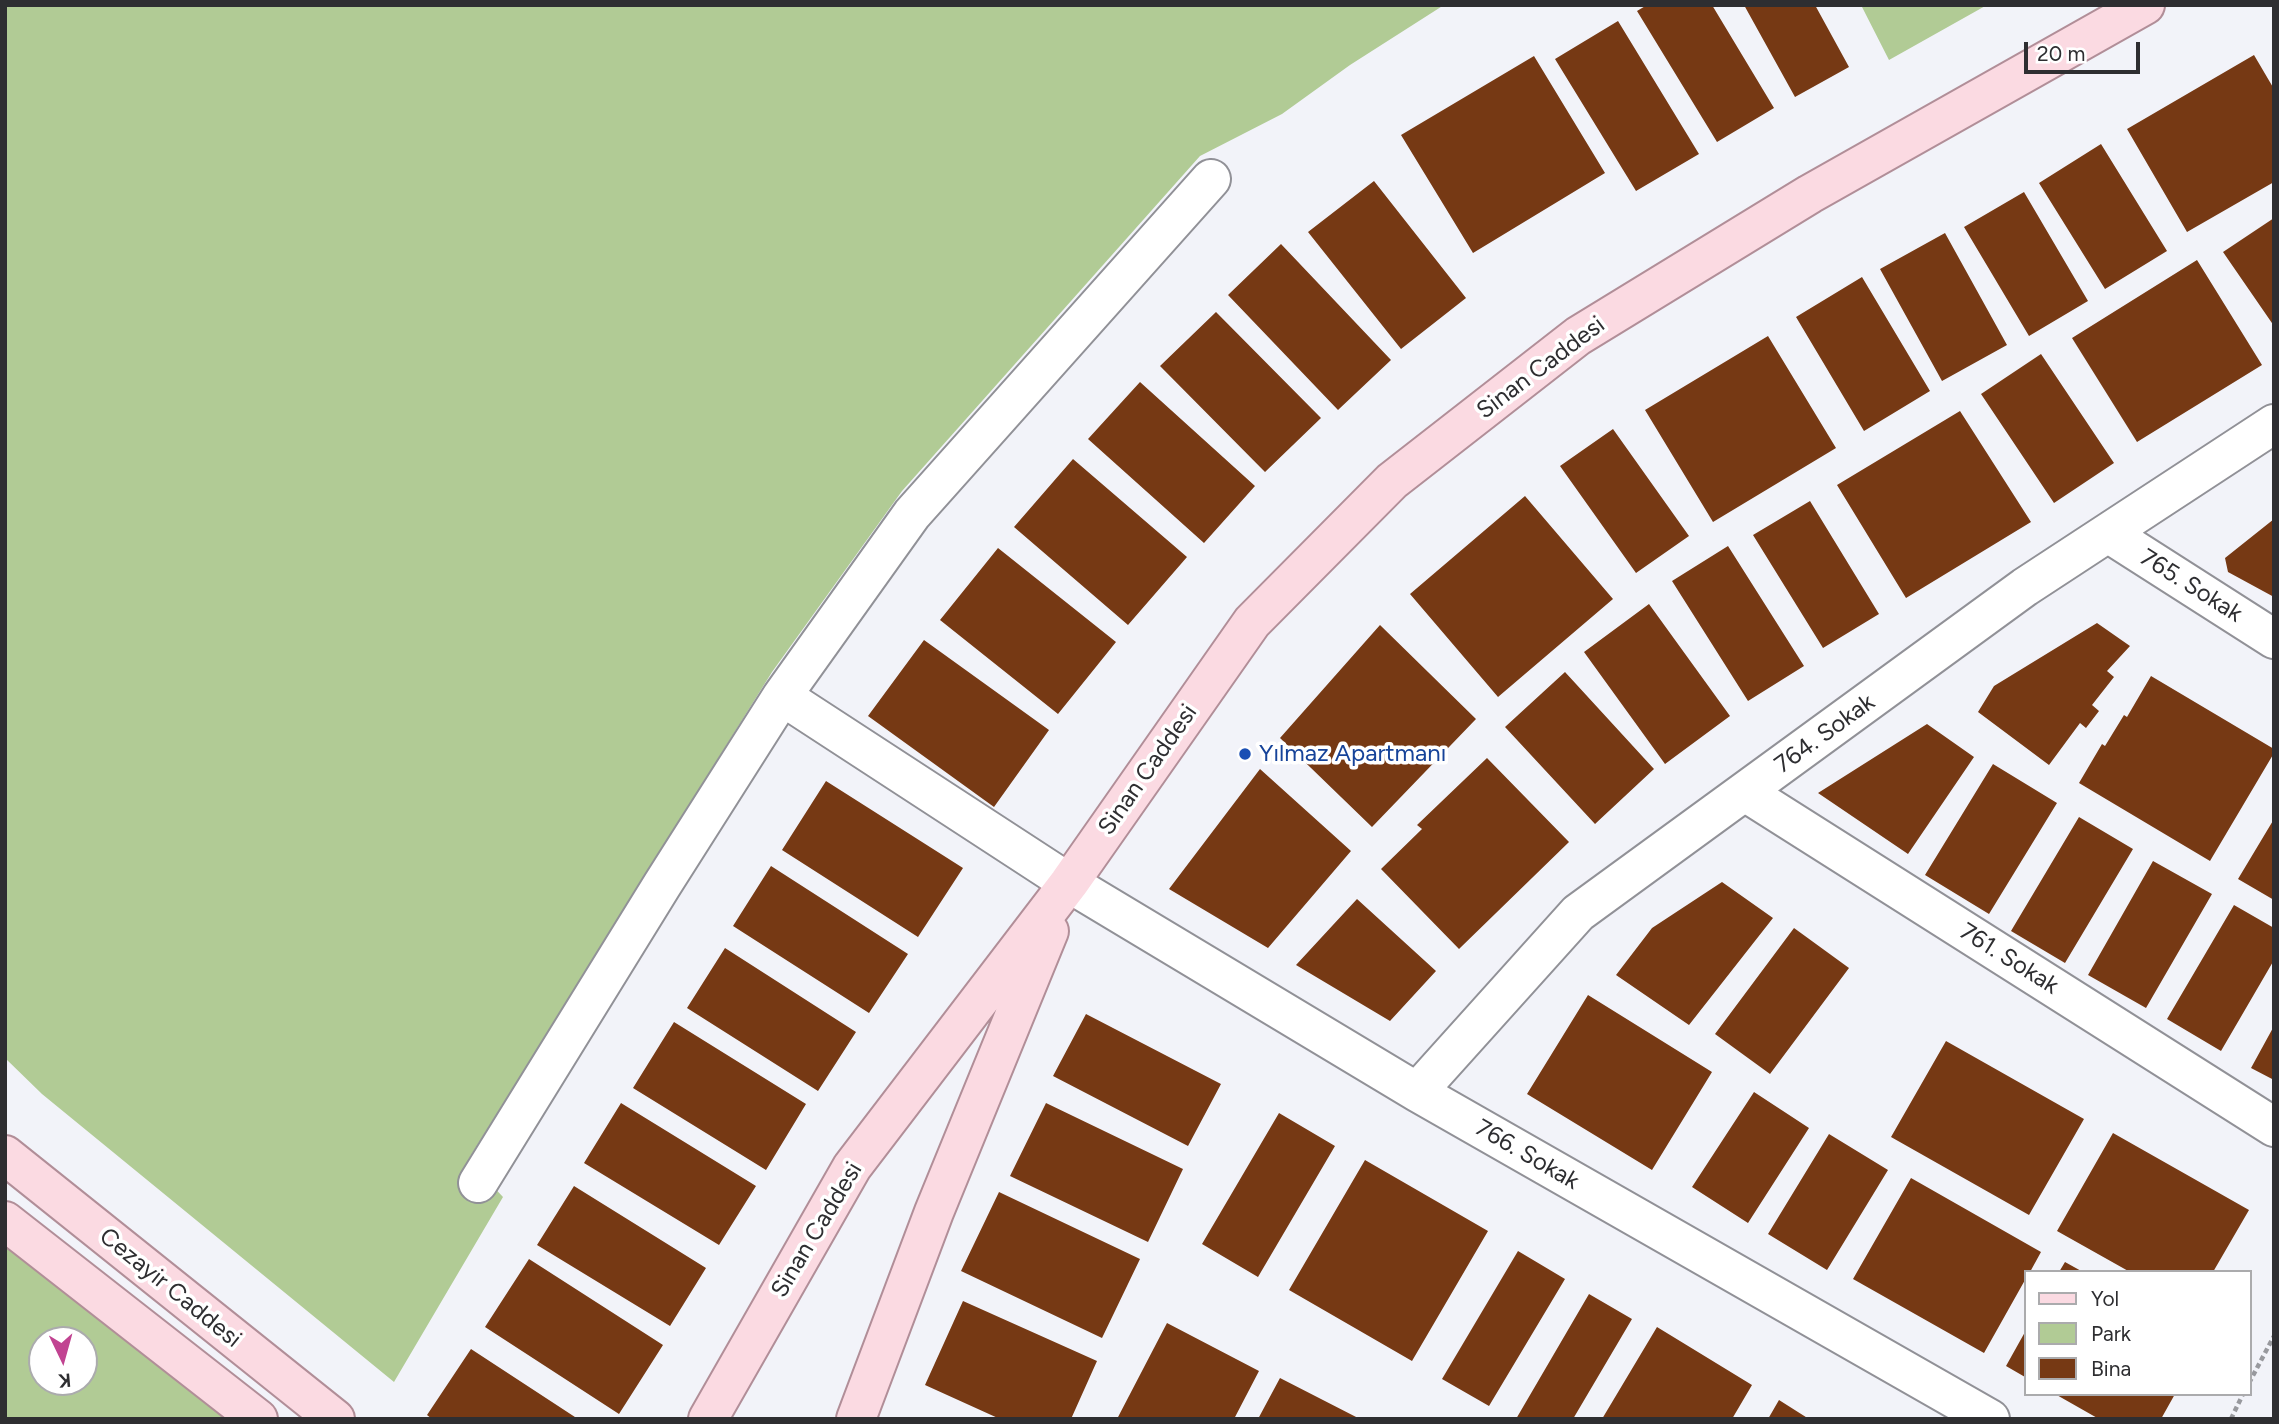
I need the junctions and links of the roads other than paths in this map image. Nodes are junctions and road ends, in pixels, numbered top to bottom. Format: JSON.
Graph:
{"nodes":[{"id":1,"x":2145,"y":5,"type":"edge"},
{"id":2,"x":1211,"y":179,"type":"dead end"},
{"id":3,"x":2274,"y":424,"type":"edge"},
{"id":4,"x":2108,"y":533,"type":"junction"},
{"id":5,"x":2274,"y":639,"type":"edge"},
{"id":6,"x":782,"y":696,"type":"junction"},
{"id":7,"x":1745,"y":792,"type":"junction"},
{"id":8,"x":1069,"y":883,"type":"junction"},
{"id":9,"x":1417,"y":1091,"type":"junction"},
{"id":10,"x":2274,"y":1127,"type":"edge"},
{"id":11,"x":5,"y":1155,"type":"edge"},
{"id":12,"x":478,"y":1183,"type":"dead end"},
{"id":13,"x":5,"y":1221,"type":"edge"},
{"id":14,"x":329,"y":1415,"type":"edge"},
{"id":15,"x":862,"y":1416,"type":"edge"},
{"id":16,"x":258,"y":1419,"type":"edge"},
{"id":17,"x":708,"y":1419,"type":"edge"},
{"id":18,"x":1990,"y":1419,"type":"edge"}],
"edges":[{"from":1,"to":8,"type":"main road","name":"Sinan Caddesi"},
{"from":2,"to":6,"type":"street"},
{"from":3,"to":4,"type":"street","name":"764. Sokak"},
{"from":4,"to":5,"type":"street","name":"765. Sokak"},
{"from":4,"to":7,"type":"street","name":"764. Sokak"},
{"from":6,"to":8,"type":"street","name":"766. Sokak"},
{"from":6,"to":12,"type":"street"},
{"from":7,"to":9,"type":"street","name":"764. Sokak"},
{"from":7,"to":10,"type":"street","name":"761. Sokak"},
{"from":8,"to":9,"type":"street","name":"766. Sokak"},
{"from":8,"to":15,"type":"main road","name":"Sinan Caddesi"},
{"from":8,"to":17,"type":"main road","name":"Sinan Caddesi"},
{"from":9,"to":18,"type":"street","name":"766. Sokak"},
{"from":11,"to":14,"type":"main road","name":"Cezayir Caddesi"},
{"from":13,"to":16,"type":"main road","name":"Cezayir Caddesi"}]}
